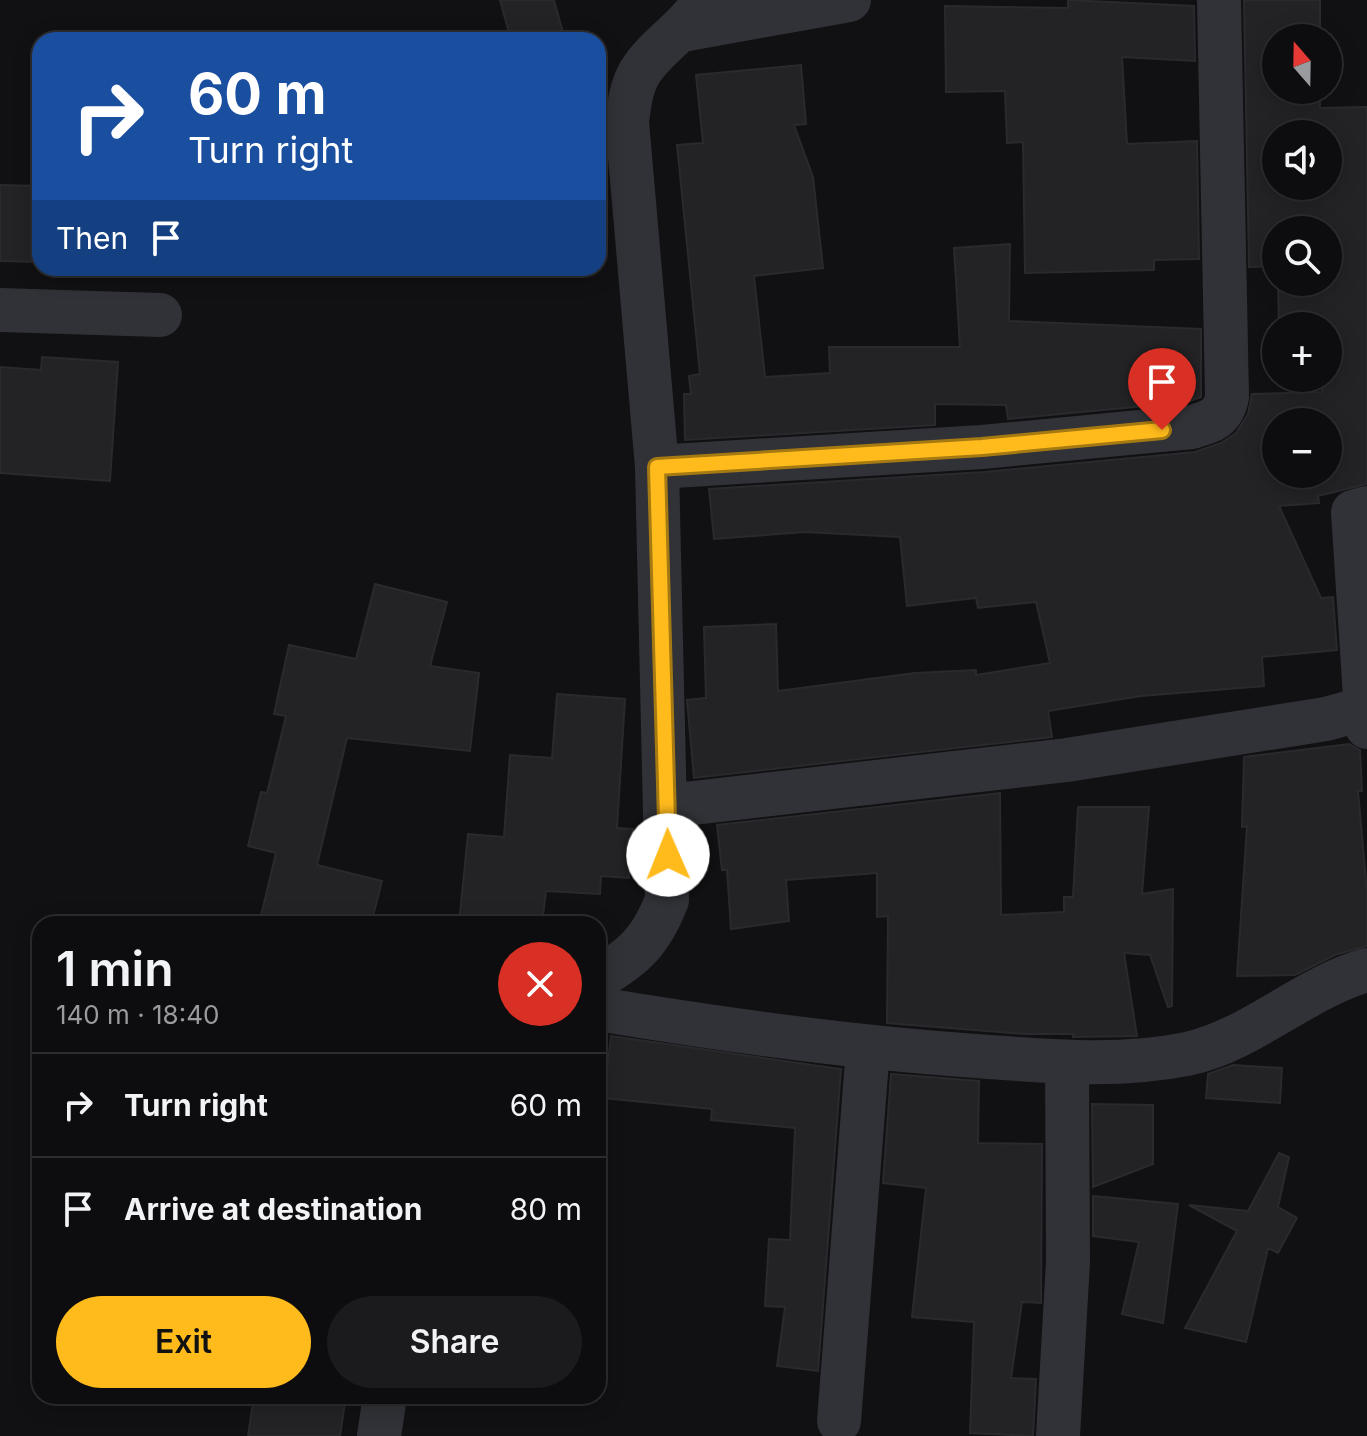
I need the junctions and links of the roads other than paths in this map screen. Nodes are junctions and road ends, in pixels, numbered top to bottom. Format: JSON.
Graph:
{"nodes":[{"id":1,"x":849,"y":0,"type":"edge"},
{"id":2,"x":1219,"y":0,"type":"edge"},
{"id":3,"x":693,"y":15,"type":"edge"},
{"id":4,"x":0,"y":310,"type":"edge"},
{"id":5,"x":160,"y":315,"type":"dead end"},
{"id":6,"x":657,"y":467,"type":"junction"},
{"id":7,"x":1367,"y":508,"type":"edge"},
{"id":8,"x":1366,"y":708,"type":"edge"},
{"id":9,"x":1367,"y":727,"type":"edge"},
{"id":10,"x":667,"y":806,"type":"junction"},
{"id":11,"x":1367,"y":970,"type":"edge"},
{"id":12,"x":606,"y":973,"type":"edge"},
{"id":13,"x":606,"y":1010,"type":"edge"},
{"id":14,"x":868,"y":1048,"type":"junction"},
{"id":15,"x":1067,"y":1062,"type":"junction"},
{"id":16,"x":384,"y":1404,"type":"edge"},
{"id":17,"x":839,"y":1421,"type":"dead end"},
{"id":18,"x":379,"y":1436,"type":"edge"},
{"id":19,"x":1058,"y":1436,"type":"edge"}],
"edges":[{"from":1,"to":3,"type":"street"},
{"from":2,"to":6,"type":"street"},
{"from":3,"to":6,"type":"street"},
{"from":4,"to":5,"type":"street"},
{"from":6,"to":10,"type":"street"},
{"from":7,"to":8,"type":"street"},
{"from":8,"to":9,"type":"street"},
{"from":8,"to":10,"type":"street"},
{"from":10,"to":12,"type":"street"},
{"from":11,"to":15,"type":"street"},
{"from":13,"to":14,"type":"street"},
{"from":14,"to":15,"type":"street"},
{"from":14,"to":17,"type":"street"},
{"from":15,"to":19,"type":"street"},
{"from":16,"to":18,"type":"street"}]}
